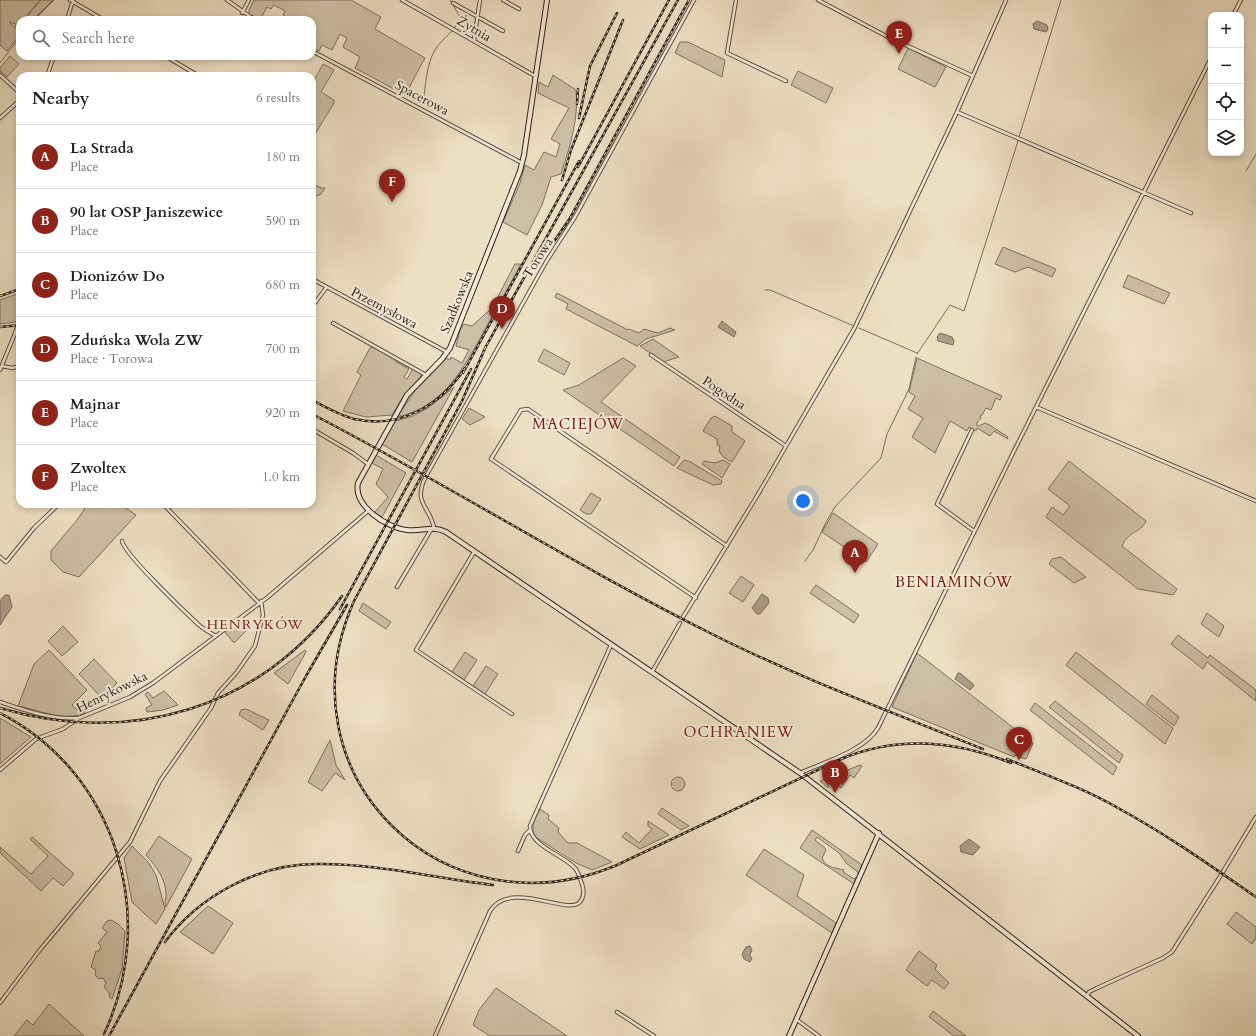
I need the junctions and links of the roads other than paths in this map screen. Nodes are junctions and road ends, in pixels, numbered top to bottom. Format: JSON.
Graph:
{"nodes":[{"id":1,"x":226,"y":0,"type":"edge"},
{"id":2,"x":249,"y":0,"type":"edge"},
{"id":3,"x":402,"y":0,"type":"edge"},
{"id":4,"x":480,"y":0,"type":"edge"},
{"id":5,"x":503,"y":0,"type":"edge"},
{"id":6,"x":547,"y":0,"type":"edge"},
{"id":7,"x":694,"y":0,"type":"edge"},
{"id":8,"x":736,"y":0,"type":"edge"},
{"id":9,"x":818,"y":0,"type":"edge"},
{"id":10,"x":1006,"y":0,"type":"edge"},
{"id":11,"x":1241,"y":0,"type":"edge"},
{"id":12,"x":72,"y":1,"type":"edge"},
{"id":13,"x":453,"y":3,"type":"dead end"},
{"id":14,"x":519,"y":9,"type":"dead end"},
{"id":15,"x":242,"y":12,"type":"junction"},
{"id":16,"x":1235,"y":12,"type":"edge"},
{"id":17,"x":68,"y":16,"type":"edge"},
{"id":18,"x":97,"y":16,"type":"edge"},
{"id":19,"x":248,"y":16,"type":"edge"},
{"id":20,"x":477,"y":16,"type":"junction"},
{"id":21,"x":503,"y":31,"type":"dead end"},
{"id":22,"x":474,"y":40,"type":"junction"},
{"id":23,"x":316,"y":53,"type":"edge"},
{"id":24,"x":53,"y":60,"type":"edge"},
{"id":25,"x":172,"y":60,"type":"edge"},
{"id":26,"x":1208,"y":64,"type":"edge"},
{"id":27,"x":48,"y":72,"type":"edge"},
{"id":28,"x":192,"y":72,"type":"edge"},
{"id":29,"x":0,"y":75,"type":"edge"},
{"id":30,"x":536,"y":76,"type":"junction"},
{"id":31,"x":973,"y":76,"type":"junction"},
{"id":32,"x":786,"y":82,"type":"dead end"},
{"id":33,"x":16,"y":89,"type":"edge"},
{"id":34,"x":16,"y":104,"type":"edge"},
{"id":35,"x":957,"y":112,"type":"junction"},
{"id":36,"x":0,"y":118,"type":"edge"},
{"id":37,"x":522,"y":163,"type":"junction"},
{"id":38,"x":1143,"y":193,"type":"junction"},
{"id":39,"x":1191,"y":213,"type":"dead end"},
{"id":40,"x":316,"y":282,"type":"edge"},
{"id":41,"x":326,"y":288,"type":"junction"},
{"id":42,"x":316,"y":301,"type":"edge"},
{"id":43,"x":333,"y":323,"type":"dead end"},
{"id":44,"x":16,"y":331,"type":"edge"},
{"id":45,"x":447,"y":352,"type":"junction"},
{"id":46,"x":651,"y":355,"type":"dead end"},
{"id":47,"x":2,"y":366,"type":"junction"},
{"id":48,"x":16,"y":367,"type":"edge"},
{"id":49,"x":0,"y":370,"type":"edge"},
{"id":50,"x":426,"y":375,"type":"junction"},
{"id":51,"x":1036,"y":407,"type":"junction"},
{"id":52,"x":972,"y":430,"type":"dead end"},
{"id":53,"x":316,"y":431,"type":"edge"},
{"id":54,"x":786,"y":446,"type":"junction"},
{"id":55,"x":368,"y":464,"type":"junction"},
{"id":56,"x":1256,"y":501,"type":"edge"},
{"id":57,"x":55,"y":508,"type":"edge"},
{"id":58,"x":167,"y":508,"type":"edge"},
{"id":59,"x":368,"y":511,"type":"junction"},
{"id":60,"x":435,"y":528,"type":"junction"},
{"id":61,"x":974,"y":531,"type":"junction"},
{"id":62,"x":122,"y":541,"type":"dead end"},
{"id":63,"x":727,"y":546,"type":"junction"},
{"id":64,"x":474,"y":552,"type":"junction"},
{"id":65,"x":0,"y":557,"type":"edge"},
{"id":66,"x":397,"y":586,"type":"dead end"},
{"id":67,"x":696,"y":598,"type":"junction"},
{"id":68,"x":260,"y":602,"type":"junction"},
{"id":69,"x":683,"y":617,"type":"dead end"},
{"id":70,"x":680,"y":622,"type":"dead end"},
{"id":71,"x":216,"y":636,"type":"junction"},
{"id":72,"x":611,"y":645,"type":"junction"},
{"id":73,"x":651,"y":673,"type":"junction"},
{"id":74,"x":0,"y":702,"type":"edge"},
{"id":75,"x":512,"y":714,"type":"dead end"},
{"id":76,"x":79,"y":718,"type":"junction"},
{"id":77,"x":0,"y":770,"type":"edge"},
{"id":78,"x":800,"y":773,"type":"junction"},
{"id":79,"x":1256,"y":817,"type":"edge"},
{"id":80,"x":530,"y":829,"type":"junction"},
{"id":81,"x":879,"y":833,"type":"junction"},
{"id":82,"x":518,"y":851,"type":"dead end"},
{"id":83,"x":1087,"y":996,"type":"junction"},
{"id":84,"x":0,"y":1003,"type":"edge"},
{"id":85,"x":617,"y":1012,"type":"dead end"},
{"id":86,"x":796,"y":1020,"type":"junction"},
{"id":87,"x":435,"y":1036,"type":"edge"},
{"id":88,"x":654,"y":1036,"type":"edge"},
{"id":89,"x":789,"y":1036,"type":"edge"},
{"id":90,"x":819,"y":1036,"type":"edge"},
{"id":91,"x":1138,"y":1036,"type":"edge"}],
"edges":[{"from":1,"to":15,"type":"street"},
{"from":2,"to":15,"type":"street"},
{"from":3,"to":22,"type":"street","name":"Żytnia"},
{"from":4,"to":20,"type":"street"},
{"from":5,"to":14,"type":"street"},
{"from":6,"to":30,"type":"street","name":"Szadkowska"},
{"from":7,"to":60,"type":"street","name":"Torowa"},
{"from":8,"to":32,"type":"street"},
{"from":9,"to":31,"type":"street"},
{"from":10,"to":31,"type":"street"},
{"from":11,"to":16,"type":"street"},
{"from":12,"to":17,"type":"street"},
{"from":12,"to":18,"type":"street"},
{"from":13,"to":20,"type":"street"},
{"from":15,"to":19,"type":"street"},
{"from":20,"to":21,"type":"street"},
{"from":20,"to":22,"type":"street"},
{"from":22,"to":30,"type":"street","name":"Żytnia"},
{"from":23,"to":37,"type":"street","name":"Spacerowa"},
{"from":24,"to":27,"type":"street"},
{"from":25,"to":28,"type":"street"},
{"from":26,"to":38,"type":"street"},
{"from":29,"to":33,"type":"street"},
{"from":30,"to":37,"type":"street","name":"Szadkowska"},
{"from":31,"to":35,"type":"street"},
{"from":34,"to":36,"type":"street"},
{"from":35,"to":38,"type":"street"},
{"from":35,"to":54,"type":"street"},
{"from":37,"to":45,"type":"street","name":"Szadkowska"},
{"from":38,"to":39,"type":"street"},
{"from":38,"to":51,"type":"street"},
{"from":40,"to":41,"type":"street","name":"Przemysłowa"},
{"from":41,"to":42,"type":"street"},
{"from":41,"to":45,"type":"street","name":"Przemysłowa"},
{"from":43,"to":50,"type":"street"},
{"from":44,"to":47,"type":"street"},
{"from":45,"to":50,"type":"street","name":"Szadkowska"},
{"from":46,"to":54,"type":"street","name":"Pogodna"},
{"from":47,"to":48,"type":"street"},
{"from":47,"to":49,"type":"street"},
{"from":50,"to":55,"type":"street","name":"Szadkowska"},
{"from":51,"to":56,"type":"street"},
{"from":51,"to":61,"type":"street"},
{"from":52,"to":61,"type":"street"},
{"from":53,"to":55,"type":"street"},
{"from":54,"to":63,"type":"street"},
{"from":55,"to":59,"type":"street","name":"Szadkowska"},
{"from":57,"to":65,"type":"street"},
{"from":58,"to":68,"type":"street"},
{"from":59,"to":60,"type":"street"},
{"from":59,"to":68,"type":"street","name":"Henrykowska"},
{"from":60,"to":64,"type":"street"},
{"from":60,"to":66,"type":"street"},
{"from":61,"to":78,"type":"street"},
{"from":62,"to":71,"type":"street"},
{"from":63,"to":67,"type":"street"},
{"from":63,"to":67,"type":"street"},
{"from":64,"to":72,"type":"street"},
{"from":64,"to":75,"type":"street"},
{"from":67,"to":69,"type":"street"},
{"from":68,"to":71,"type":"street","name":"Henrykowska"},
{"from":68,"to":84,"type":"street"},
{"from":70,"to":73,"type":"street"},
{"from":71,"to":76,"type":"street","name":"Henrykowska"},
{"from":72,"to":73,"type":"street"},
{"from":72,"to":80,"type":"street"},
{"from":73,"to":78,"type":"street"},
{"from":74,"to":76,"type":"street"},
{"from":76,"to":77,"type":"street","name":"Henrykowska"},
{"from":78,"to":81,"type":"street"},
{"from":79,"to":83,"type":"street"},
{"from":80,"to":82,"type":"street"},
{"from":80,"to":87,"type":"street"},
{"from":81,"to":83,"type":"street"},
{"from":81,"to":86,"type":"street"},
{"from":83,"to":91,"type":"street"},
{"from":85,"to":88,"type":"street"},
{"from":86,"to":89,"type":"street"},
{"from":86,"to":90,"type":"street"}]}
